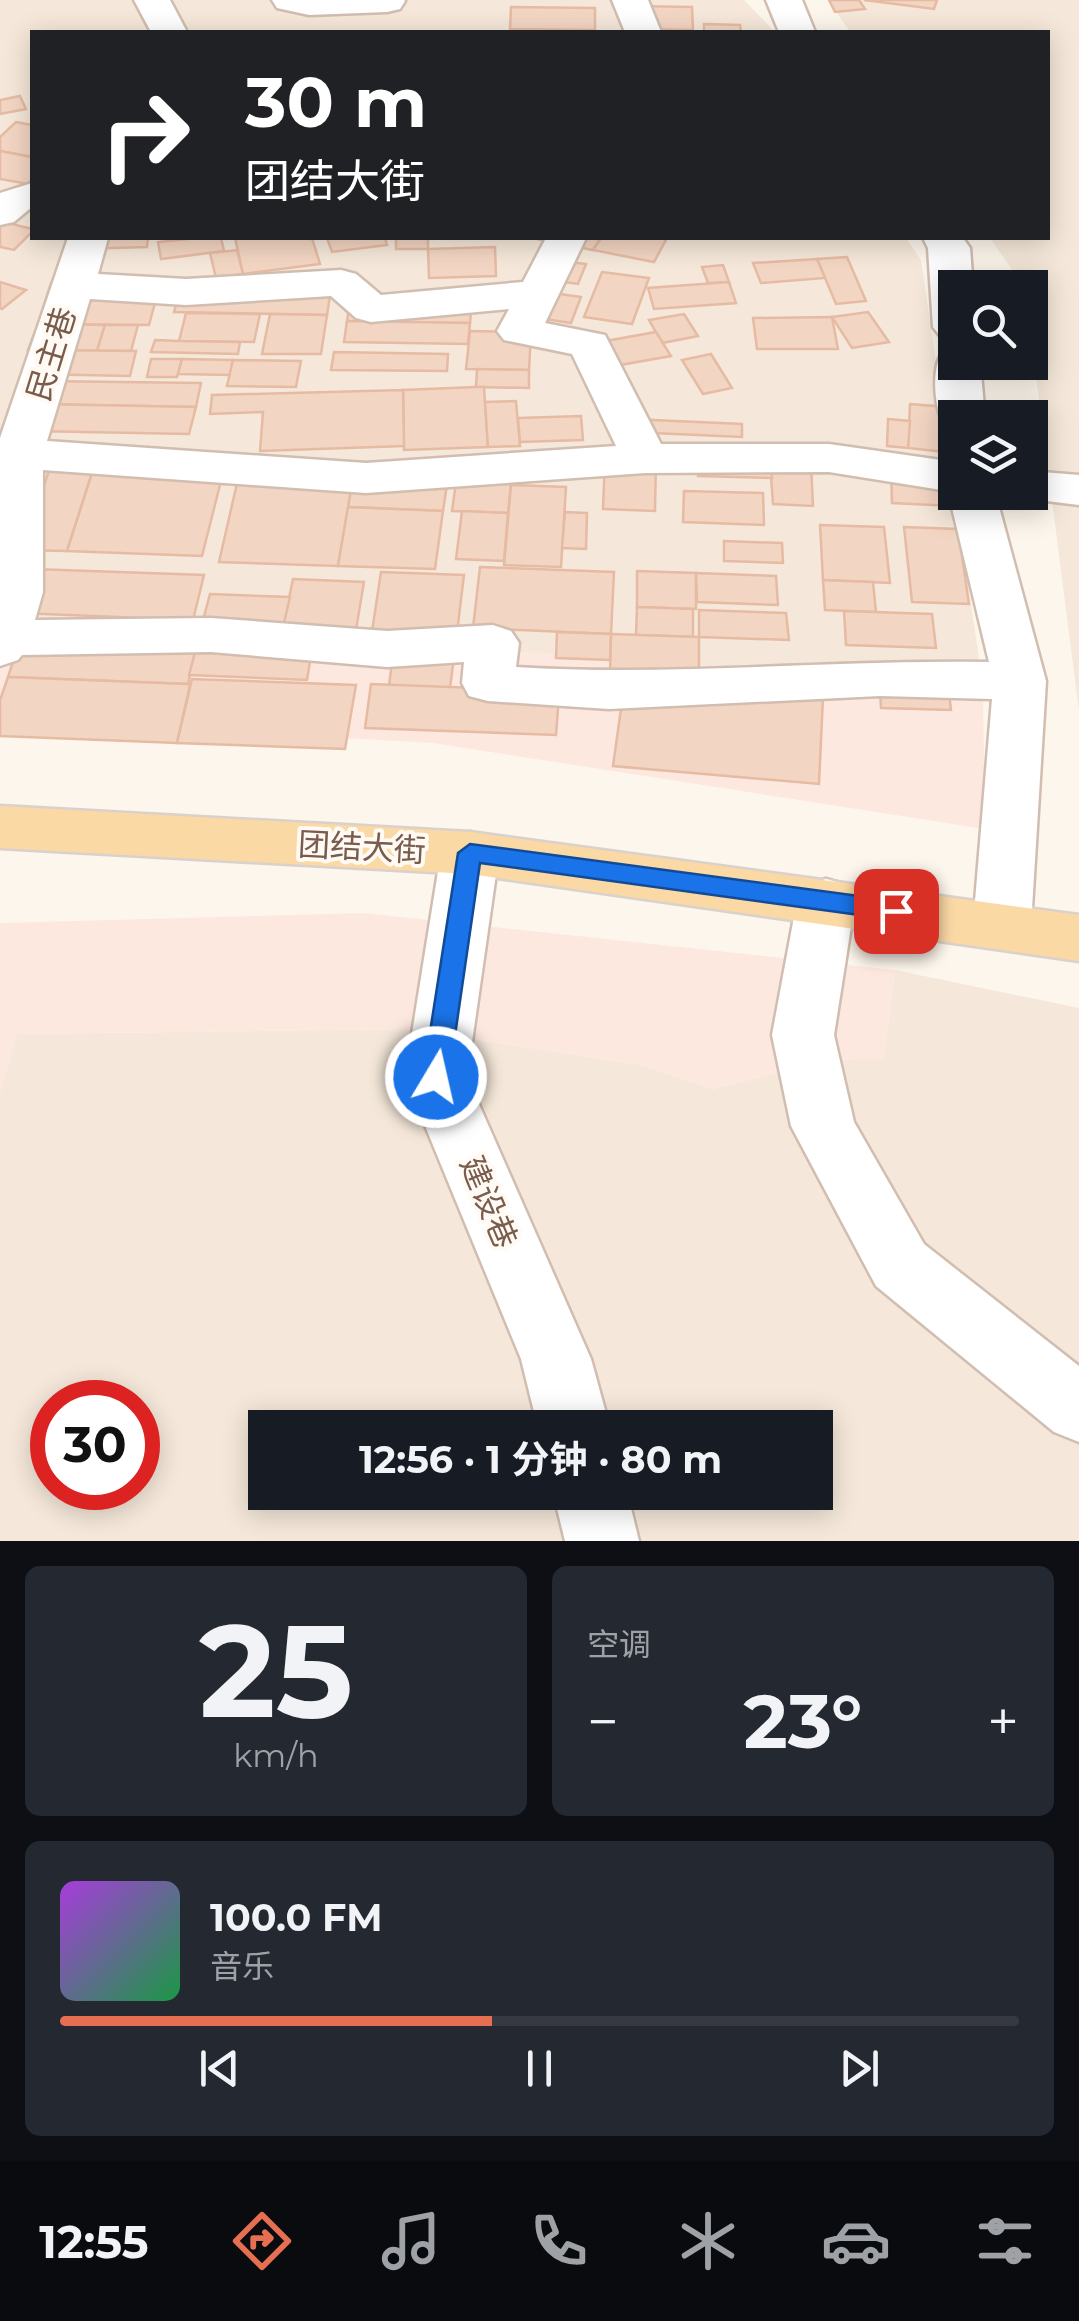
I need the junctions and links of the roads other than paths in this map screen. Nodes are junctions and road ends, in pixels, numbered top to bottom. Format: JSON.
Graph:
{"nodes":[{"id":1,"x":153,"y":0,"type":"edge"},
{"id":2,"x":290,"y":0,"type":"edge"},
{"id":3,"x":630,"y":0,"type":"edge"},
{"id":4,"x":784,"y":0,"type":"edge"},
{"id":5,"x":387,"y":1,"type":"edge"},
{"id":6,"x":168,"y":30,"type":"edge"},
{"id":7,"x":641,"y":30,"type":"edge"},
{"id":8,"x":796,"y":30,"type":"edge"},
{"id":9,"x":30,"y":195,"type":"edge"},
{"id":10,"x":0,"y":213,"type":"edge"},
{"id":11,"x":87,"y":240,"type":"edge"},
{"id":12,"x":565,"y":240,"type":"edge"},
{"id":13,"x":945,"y":240,"type":"edge"},
{"id":14,"x":951,"y":270,"type":"edge"},
{"id":15,"x":72,"y":286,"type":"junction"},
{"id":16,"x":538,"y":294,"type":"junction"},
{"id":17,"x":10,"y":452,"type":"edge"},
{"id":18,"x":644,"y":459,"type":"junction"},
{"id":19,"x":938,"y":474,"type":"edge"},
{"id":20,"x":1048,"y":487,"type":"edge"},
{"id":21,"x":1079,"y":490,"type":"edge"},
{"id":22,"x":976,"y":510,"type":"edge"},
{"id":23,"x":1,"y":643,"type":"edge"},
{"id":24,"x":1020,"y":681,"type":"junction"},
{"id":25,"x":0,"y":827,"type":"edge"},
{"id":26,"x":470,"y":853,"type":"junction"},
{"id":27,"x":826,"y":901,"type":"junction"},
{"id":28,"x":1002,"y":925,"type":"junction"},
{"id":29,"x":1079,"y":938,"type":"edge"},
{"id":30,"x":1079,"y":1409,"type":"edge"},
{"id":31,"x":569,"y":1410,"type":"edge"},
{"id":32,"x":594,"y":1510,"type":"edge"},
{"id":33,"x":602,"y":1541,"type":"edge"}],
"edges":[{"from":1,"to":6,"type":"street"},
{"from":2,"to":5,"type":"street"},
{"from":3,"to":7,"type":"street"},
{"from":4,"to":8,"type":"street"},
{"from":9,"to":10,"type":"street"},
{"from":11,"to":15,"type":"street","name":"民主巷"},
{"from":12,"to":16,"type":"street"},
{"from":13,"to":14,"type":"street"},
{"from":15,"to":16,"type":"street"},
{"from":15,"to":17,"type":"street","name":"民主巷"},
{"from":16,"to":18,"type":"street"},
{"from":17,"to":18,"type":"street"},
{"from":17,"to":23,"type":"street","name":"民主巷"},
{"from":18,"to":19,"type":"street"},
{"from":20,"to":21,"type":"street"},
{"from":22,"to":24,"type":"street"},
{"from":23,"to":24,"type":"street"},
{"from":24,"to":28,"type":"street"},
{"from":25,"to":26,"type":"main road","name":"团结大街"},
{"from":26,"to":27,"type":"main road","name":"团结大街"},
{"from":26,"to":31,"type":"street","name":"建设巷"},
{"from":27,"to":28,"type":"main road","name":"团结大街"},
{"from":27,"to":30,"type":"street"},
{"from":28,"to":29,"type":"main road","name":"团结大街"},
{"from":32,"to":33,"type":"street"}]}
